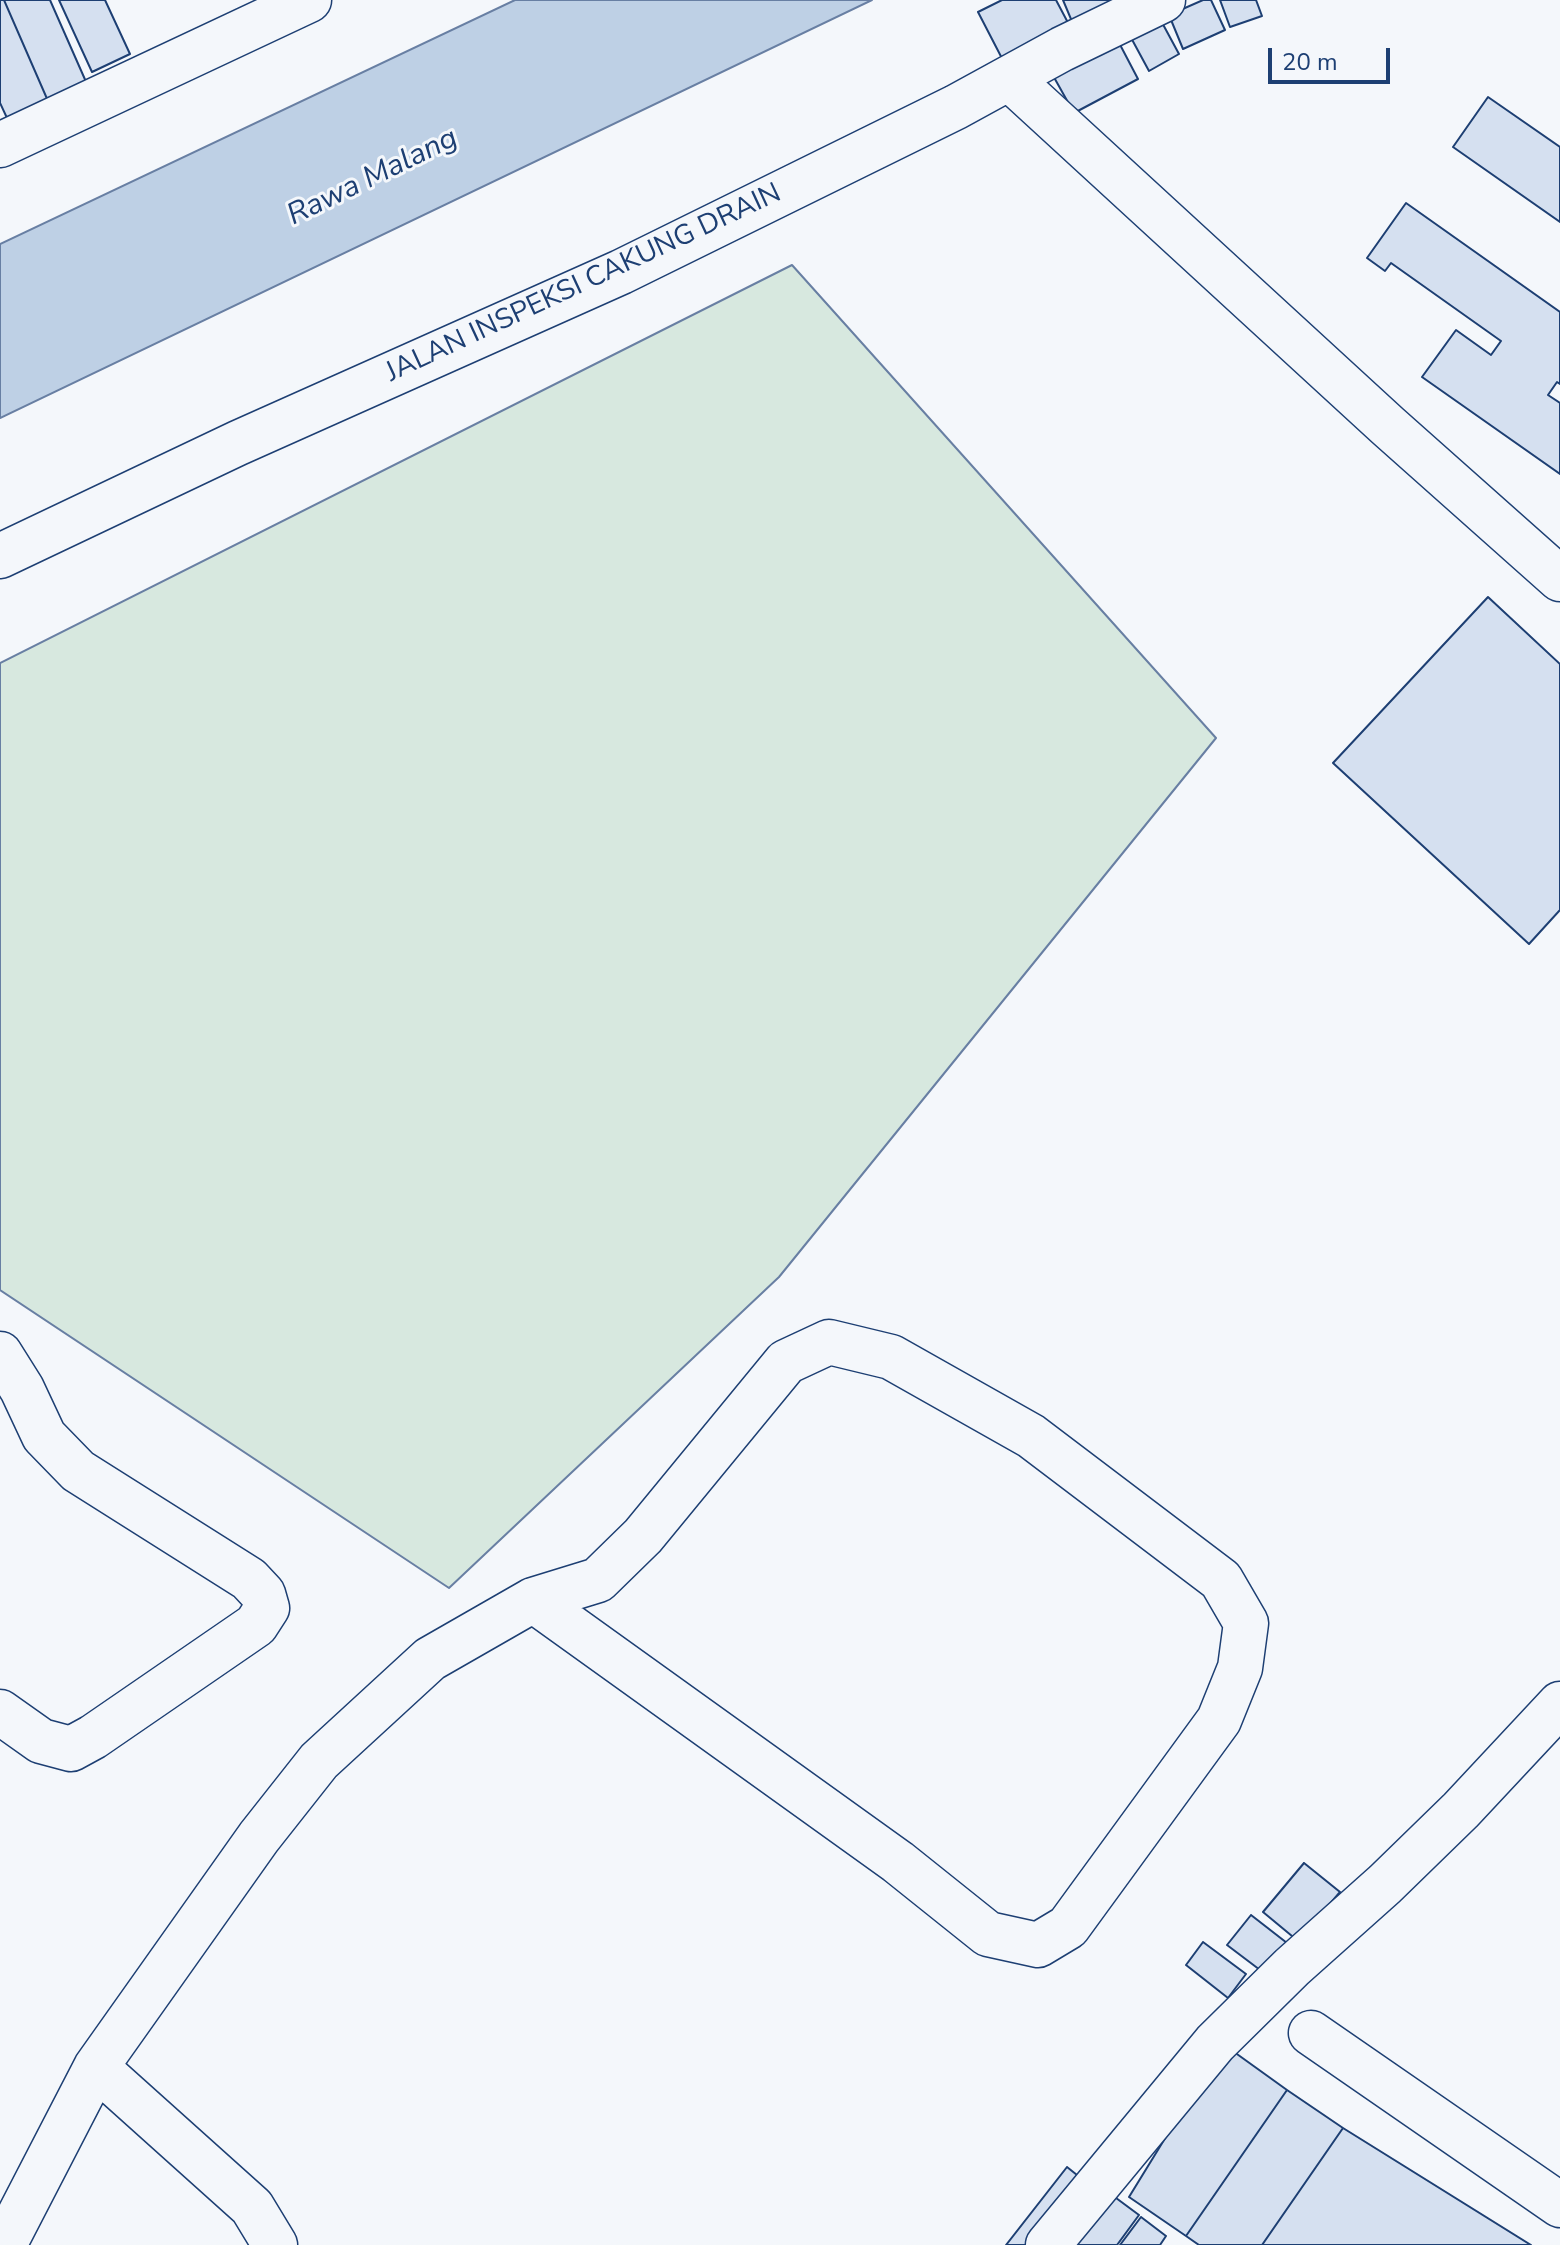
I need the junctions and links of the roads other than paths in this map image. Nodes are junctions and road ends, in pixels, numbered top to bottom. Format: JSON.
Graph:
{"nodes":[{"id":1,"x":309,"y":0,"type":"edge"},
{"id":2,"x":1163,"y":0,"type":"edge"},
{"id":3,"x":264,"y":10,"type":"edge"},
{"id":4,"x":1009,"y":78,"type":"junction"},
{"id":5,"x":0,"y":145,"type":"edge"},
{"id":6,"x":0,"y":556,"type":"edge"},
{"id":7,"x":1560,"y":579,"type":"edge"},
{"id":8,"x":1,"y":1358,"type":"edge"},
{"id":9,"x":533,"y":1600,"type":"junction"},
{"id":10,"x":1560,"y":1704,"type":"edge"},
{"id":11,"x":0,"y":1712,"type":"edge"},
{"id":12,"x":1311,"y":2033,"type":"dead end"},
{"id":13,"x":96,"y":2067,"type":"junction"},
{"id":14,"x":1560,"y":2205,"type":"edge"},
{"id":15,"x":4,"y":2245,"type":"edge"},
{"id":16,"x":275,"y":2245,"type":"edge"},
{"id":17,"x":1048,"y":2245,"type":"edge"}],
"edges":[{"from":1,"to":3,"type":"street"},
{"from":2,"to":4,"type":"street","name":"JALAN INSPEKSI CAKUNG DRAIN"},
{"from":3,"to":5,"type":"street"},
{"from":4,"to":6,"type":"street","name":"JALAN INSPEKSI CAKUNG DRAIN"},
{"from":4,"to":7,"type":"street"},
{"from":8,"to":11,"type":"street"},
{"from":9,"to":9,"type":"street"},
{"from":9,"to":13,"type":"street"},
{"from":10,"to":17,"type":"street"},
{"from":12,"to":14,"type":"street"},
{"from":13,"to":15,"type":"street"},
{"from":13,"to":16,"type":"street"}]}
